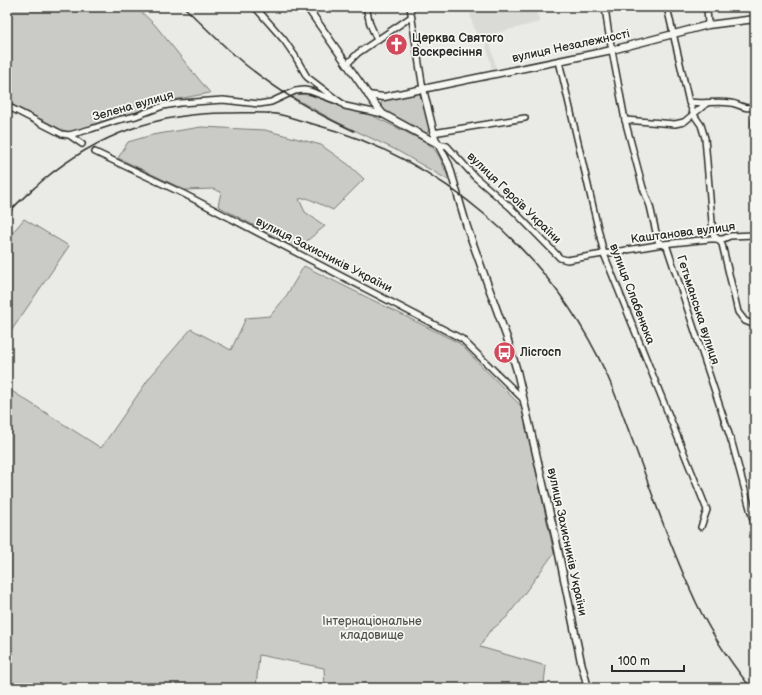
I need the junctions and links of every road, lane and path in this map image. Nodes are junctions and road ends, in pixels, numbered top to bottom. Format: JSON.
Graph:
{"nodes":[{"id":1,"x":255,"y":7,"type":"edge"},
{"id":2,"x":307,"y":7,"type":"edge"},
{"id":3,"x":366,"y":7,"type":"edge"},
{"id":4,"x":410,"y":7,"type":"edge"},
{"id":5,"x":605,"y":7,"type":"edge"},
{"id":6,"x":667,"y":7,"type":"edge"},
{"id":7,"x":707,"y":7,"type":"edge"},
{"id":8,"x":411,"y":17,"type":"junction"},
{"id":9,"x":755,"y":19,"type":"edge"},
{"id":10,"x":708,"y":25,"type":"junction"},
{"id":11,"x":673,"y":33,"type":"junction"},
{"id":12,"x":377,"y":40,"type":"junction"},
{"id":13,"x":612,"y":50,"type":"junction"},
{"id":14,"x":558,"y":61,"type":"junction"},
{"id":15,"x":347,"y":64,"type":"junction"},
{"id":16,"x":423,"y":89,"type":"junction"},
{"id":17,"x":368,"y":95,"type":"junction"},
{"id":18,"x":340,"y":102,"type":"junction"},
{"id":19,"x":689,"y":102,"type":"junction"},
{"id":20,"x":707,"y":103,"type":"junction"},
{"id":21,"x":7,"y":106,"type":"edge"},
{"id":22,"x":755,"y":106,"type":"edge"},
{"id":23,"x":383,"y":114,"type":"junction"},
{"id":24,"x":694,"y":115,"type":"junction"},
{"id":25,"x":525,"y":118,"type":"dead end"},
{"id":26,"x":625,"y":120,"type":"junction"},
{"id":27,"x":434,"y":133,"type":"junction"},
{"id":28,"x":69,"y":135,"type":"junction"},
{"id":29,"x":82,"y":144,"type":"dead end"},
{"id":30,"x":438,"y":144,"type":"junction"},
{"id":31,"x":96,"y":152,"type":"dead end"},
{"id":32,"x":755,"y":235,"type":"edge"},
{"id":33,"x":718,"y":239,"type":"junction"},
{"id":34,"x":663,"y":244,"type":"junction"},
{"id":35,"x":604,"y":254,"type":"junction"},
{"id":36,"x":567,"y":260,"type":"joint"},
{"id":37,"x":755,"y":325,"type":"edge"},
{"id":38,"x":525,"y":401,"type":"junction"},
{"id":39,"x":701,"y":527,"type":"dead end"},
{"id":40,"x":755,"y":527,"type":"edge"},
{"id":41,"x":588,"y":688,"type":"edge"}],
"edges":[{"from":1,"to":18,"type":"street"},
{"from":2,"to":15,"type":"street"},
{"from":3,"to":12,"type":"street"},
{"from":4,"to":8,"type":"street"},
{"from":5,"to":13,"type":"street","name":"Гетьманська вулиця"},
{"from":6,"to":11,"type":"street"},
{"from":7,"to":10,"type":"street"},
{"from":8,"to":12,"type":"street"},
{"from":8,"to":16,"type":"street"},
{"from":9,"to":10,"type":"street","name":"вулиця Незалежності"},
{"from":10,"to":11,"type":"street","name":"вулиця Незалежності"},
{"from":11,"to":13,"type":"street","name":"вулиця Незалежності"},
{"from":11,"to":19,"type":"street"},
{"from":12,"to":15,"type":"street"},
{"from":13,"to":14,"type":"street","name":"вулиця Незалежності"},
{"from":13,"to":26,"type":"street","name":"Гетьманська вулиця"},
{"from":14,"to":16,"type":"street","name":"вулиця Незалежності"},
{"from":14,"to":35,"type":"street","name":"вулиця Слабенюка"},
{"from":15,"to":17,"type":"street"},
{"from":16,"to":17,"type":"street","name":"вулиця Незалежності"},
{"from":16,"to":27,"type":"street"},
{"from":17,"to":23,"type":"street"},
{"from":18,"to":23,"type":"street"},
{"from":18,"to":28,"type":"street","name":"Зелена вулиця"},
{"from":19,"to":20,"type":"street"},
{"from":19,"to":24,"type":"street"},
{"from":20,"to":22,"type":"street"},
{"from":20,"to":24,"type":"street"},
{"from":21,"to":28,"type":"street"},
{"from":23,"to":30,"type":"street"},
{"from":24,"to":26,"type":"street"},
{"from":24,"to":33,"type":"street"},
{"from":25,"to":27,"type":"street"},
{"from":26,"to":34,"type":"street","name":"Гетьманська вулиця"},
{"from":27,"to":30,"type":"street"},
{"from":28,"to":29,"type":"street"},
{"from":30,"to":36,"type":"street","name":"вулиця Героїв України"},
{"from":30,"to":38,"type":"street","name":"вулиця Захисників України"},
{"from":31,"to":38,"type":"street","name":"вулиця Захисників України"},
{"from":32,"to":33,"type":"street","name":"Каштанова вулиця"},
{"from":33,"to":34,"type":"street","name":"Каштанова вулиця"},
{"from":33,"to":37,"type":"street"},
{"from":34,"to":35,"type":"street","name":"Каштанова вулиця"},
{"from":34,"to":40,"type":"street","name":"Гетьманська вулиця"},
{"from":35,"to":36,"type":"street","name":"Каштанова вулиця"},
{"from":35,"to":39,"type":"street","name":"вулиця Слабенюка"},
{"from":38,"to":41,"type":"street","name":"вулиця Захисників України"}]}
